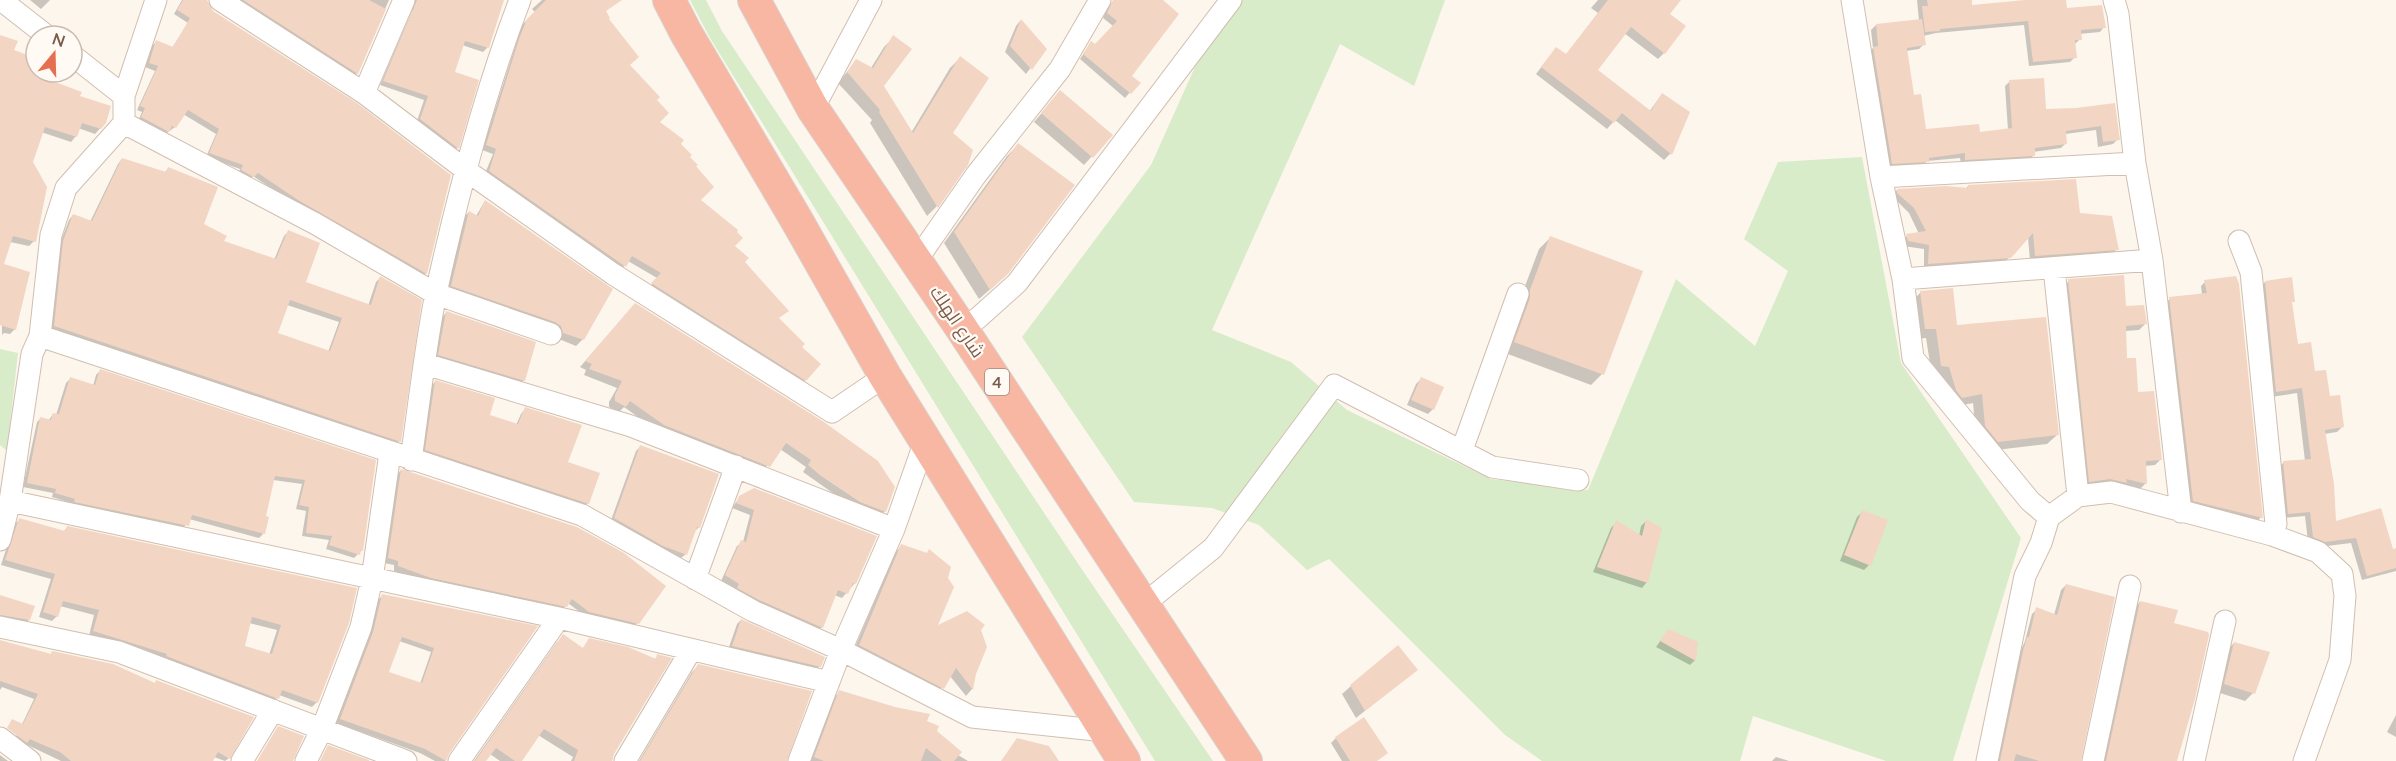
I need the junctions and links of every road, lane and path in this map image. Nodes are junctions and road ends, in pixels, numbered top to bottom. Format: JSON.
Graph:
{"nodes":[{"id":1,"x":1,"y":0,"type":"edge"},
{"id":2,"x":156,"y":0,"type":"edge"},
{"id":3,"x":220,"y":0,"type":"edge"},
{"id":4,"x":404,"y":0,"type":"edge"},
{"id":5,"x":520,"y":0,"type":"edge"},
{"id":6,"x":669,"y":0,"type":"edge"},
{"id":7,"x":754,"y":0,"type":"edge"},
{"id":8,"x":872,"y":0,"type":"edge"},
{"id":9,"x":1100,"y":0,"type":"edge"},
{"id":10,"x":1231,"y":0,"type":"edge"},
{"id":11,"x":1852,"y":0,"type":"edge"},
{"id":12,"x":2114,"y":0,"type":"edge"},
{"id":13,"x":32,"y":24,"type":"edge"},
{"id":14,"x":84,"y":65,"type":"edge"},
{"id":15,"x":364,"y":93,"type":"junction"},
{"id":16,"x":124,"y":96,"type":"junction"},
{"id":17,"x":813,"y":109,"type":"junction"},
{"id":18,"x":124,"y":123,"type":"junction"},
{"id":19,"x":2135,"y":163,"type":"junction"},
{"id":20,"x":467,"y":171,"type":"junction"},
{"id":21,"x":1881,"y":177,"type":"junction"},
{"id":22,"x":2239,"y":242,"type":"dead end"},
{"id":23,"x":2152,"y":260,"type":"junction"},
{"id":24,"x":916,"y":261,"type":"junction"},
{"id":25,"x":2054,"y":268,"type":"junction"},
{"id":26,"x":1903,"y":279,"type":"junction"},
{"id":27,"x":436,"y":294,"type":"junction"},
{"id":28,"x":1518,"y":294,"type":"dead end"},
{"id":29,"x":962,"y":329,"type":"junction"},
{"id":30,"x":551,"y":334,"type":"dead end"},
{"id":31,"x":40,"y":336,"type":"junction"},
{"id":32,"x":425,"y":364,"type":"junction"},
{"id":33,"x":885,"y":376,"type":"junction"},
{"id":34,"x":925,"y":441,"type":"junction"},
{"id":35,"x":1462,"y":450,"type":"junction"},
{"id":36,"x":390,"y":453,"type":"junction"},
{"id":37,"x":411,"y":460,"type":"junction"},
{"id":38,"x":736,"y":466,"type":"junction"},
{"id":39,"x":1578,"y":480,"type":"dead end"},
{"id":40,"x":2078,"y":496,"type":"junction"},
{"id":41,"x":10,"y":501,"type":"junction"},
{"id":42,"x":2181,"y":512,"type":"junction"},
{"id":43,"x":2049,"y":517,"type":"junction"},
{"id":44,"x":894,"y":529,"type":"junction"},
{"id":45,"x":2272,"y":535,"type":"junction"},
{"id":46,"x":0,"y":540,"type":"edge"},
{"id":47,"x":372,"y":579,"type":"junction"},
{"id":48,"x":695,"y":579,"type":"junction"},
{"id":49,"x":2130,"y":586,"type":"dead end"},
{"id":50,"x":1143,"y":604,"type":"junction"},
{"id":51,"x":559,"y":618,"type":"junction"},
{"id":52,"x":2225,"y":621,"type":"dead end"},
{"id":53,"x":0,"y":627,"type":"edge"},
{"id":54,"x":691,"y":650,"type":"junction"},
{"id":55,"x":841,"y":650,"type":"junction"},
{"id":56,"x":829,"y":682,"type":"junction"},
{"id":57,"x":273,"y":710,"type":"junction"},
{"id":58,"x":322,"y":729,"type":"junction"},
{"id":59,"x":1105,"y":731,"type":"junction"},
{"id":60,"x":0,"y":738,"type":"edge"},
{"id":61,"x":30,"y":761,"type":"edge"},
{"id":62,"x":242,"y":761,"type":"edge"},
{"id":63,"x":306,"y":761,"type":"edge"},
{"id":64,"x":406,"y":761,"type":"edge"},
{"id":65,"x":459,"y":761,"type":"edge"},
{"id":66,"x":625,"y":761,"type":"edge"},
{"id":67,"x":799,"y":761,"type":"edge"},
{"id":68,"x":1124,"y":761,"type":"edge"},
{"id":69,"x":1246,"y":761,"type":"edge"},
{"id":70,"x":1987,"y":761,"type":"edge"},
{"id":71,"x":2093,"y":761,"type":"edge"},
{"id":72,"x":2194,"y":761,"type":"edge"},
{"id":73,"x":2304,"y":761,"type":"edge"}],
"edges":[{"from":1,"to":13,"type":"street"},
{"from":2,"to":16,"type":"street"},
{"from":3,"to":15,"type":"street"},
{"from":4,"to":15,"type":"street"},
{"from":5,"to":20,"type":"street"},
{"from":6,"to":33,"type":"highway"},
{"from":7,"to":17,"type":"highway","name":"شارع الهلك","number":"4"},
{"from":8,"to":17,"type":"street"},
{"from":9,"to":24,"type":"street"},
{"from":10,"to":29,"type":"street"},
{"from":11,"to":21,"type":"street"},
{"from":12,"to":19,"type":"street"},
{"from":14,"to":16,"type":"street"},
{"from":15,"to":20,"type":"street"},
{"from":16,"to":18,"type":"street"},
{"from":17,"to":24,"type":"highway","name":"شارع الهلك","number":"4"},
{"from":18,"to":27,"type":"street"},
{"from":18,"to":31,"type":"street"},
{"from":19,"to":21,"type":"street"},
{"from":19,"to":23,"type":"street"},
{"from":20,"to":27,"type":"street"},
{"from":20,"to":33,"type":"street"},
{"from":21,"to":26,"type":"street"},
{"from":22,"to":45,"type":"street"},
{"from":23,"to":25,"type":"street"},
{"from":23,"to":42,"type":"street"},
{"from":24,"to":29,"type":"highway","name":"شارع الهلك","number":"4"},
{"from":25,"to":26,"type":"street"},
{"from":25,"to":40,"type":"street"},
{"from":26,"to":43,"type":"street"},
{"from":27,"to":30,"type":"street"},
{"from":27,"to":32,"type":"street"},
{"from":28,"to":35,"type":"street"},
{"from":29,"to":50,"type":"highway","name":"شارع الهلك","number":"4"},
{"from":31,"to":36,"type":"street"},
{"from":31,"to":41,"type":"street"},
{"from":32,"to":37,"type":"street"},
{"from":32,"to":38,"type":"street"},
{"from":33,"to":34,"type":"highway"},
{"from":34,"to":44,"type":"street"},
{"from":34,"to":59,"type":"highway"},
{"from":35,"to":39,"type":"street"},
{"from":35,"to":50,"type":"street"},
{"from":36,"to":37,"type":"street"},
{"from":36,"to":47,"type":"street"},
{"from":37,"to":48,"type":"street"},
{"from":38,"to":44,"type":"street"},
{"from":38,"to":48,"type":"street"},
{"from":40,"to":42,"type":"street"},
{"from":40,"to":43,"type":"street"},
{"from":41,"to":46,"type":"street"},
{"from":41,"to":47,"type":"street"},
{"from":42,"to":45,"type":"street"},
{"from":43,"to":70,"type":"street"},
{"from":44,"to":55,"type":"street"},
{"from":45,"to":73,"type":"street"},
{"from":47,"to":51,"type":"street"},
{"from":47,"to":58,"type":"street"},
{"from":48,"to":55,"type":"street"},
{"from":49,"to":71,"type":"street"},
{"from":50,"to":69,"type":"highway","name":"شارع الهلك","number":"4"},
{"from":51,"to":54,"type":"street"},
{"from":51,"to":65,"type":"street"},
{"from":52,"to":72,"type":"street"},
{"from":53,"to":57,"type":"street"},
{"from":54,"to":56,"type":"street"},
{"from":54,"to":66,"type":"street"},
{"from":55,"to":56,"type":"street"},
{"from":55,"to":59,"type":"street"},
{"from":56,"to":67,"type":"street"},
{"from":57,"to":58,"type":"street"},
{"from":57,"to":62,"type":"street"},
{"from":58,"to":63,"type":"street"},
{"from":58,"to":64,"type":"street"},
{"from":59,"to":68,"type":"highway"},
{"from":60,"to":61,"type":"street"}]}
